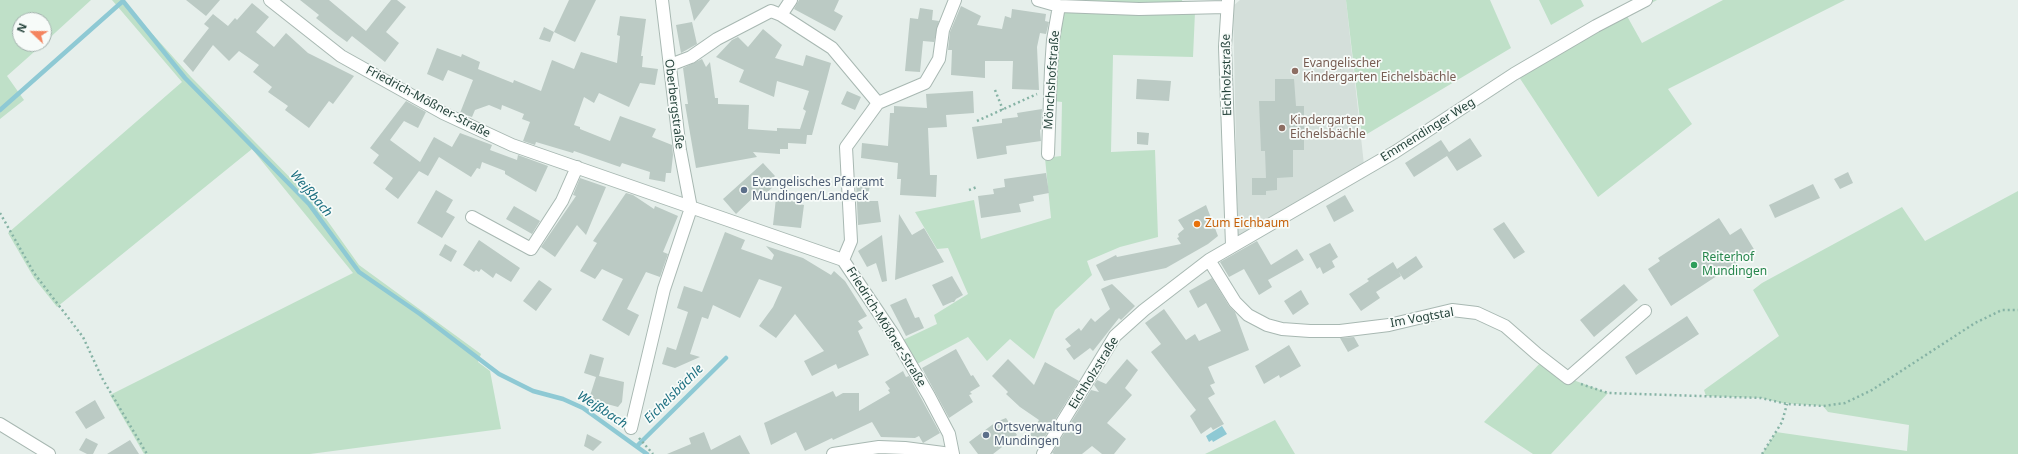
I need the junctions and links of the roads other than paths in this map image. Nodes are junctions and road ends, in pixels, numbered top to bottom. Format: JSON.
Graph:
{"nodes":[{"id":1,"x":270,"y":0,"type":"edge"},
{"id":2,"x":662,"y":0,"type":"edge"},
{"id":3,"x":792,"y":0,"type":"edge"},
{"id":4,"x":955,"y":0,"type":"edge"},
{"id":5,"x":1038,"y":0,"type":"edge"},
{"id":6,"x":1646,"y":0,"type":"edge"},
{"id":7,"x":1227,"y":4,"type":"edge"},
{"id":8,"x":1059,"y":6,"type":"junction"},
{"id":9,"x":781,"y":14,"type":"junction"},
{"id":10,"x":670,"y":65,"type":"junction"},
{"id":11,"x":878,"y":103,"type":"junction"},
{"id":12,"x":1048,"y":154,"type":"dead end"},
{"id":13,"x":577,"y":168,"type":"junction"},
{"id":14,"x":691,"y":208,"type":"junction"},
{"id":15,"x":472,"y":217,"type":"dead end"},
{"id":16,"x":1232,"y":246,"type":"junction"},
{"id":17,"x":843,"y":260,"type":"junction"},
{"id":18,"x":1209,"y":260,"type":"junction"},
{"id":19,"x":1645,"y":311,"type":"dead end"},
{"id":20,"x":0,"y":424,"type":"edge"},
{"id":21,"x":631,"y":428,"type":"dead end"},
{"id":22,"x":1044,"y":452,"type":"edge"},
{"id":23,"x":49,"y":454,"type":"edge"},
{"id":24,"x":833,"y":454,"type":"edge"},
{"id":25,"x":952,"y":454,"type":"edge"}],
"edges":[{"from":1,"to":13,"type":"street","name":"Friedrich-Mößner-Straße"},
{"from":2,"to":10,"type":"street","name":"Oberbergstraße"},
{"from":3,"to":9,"type":"street"},
{"from":4,"to":11,"type":"street"},
{"from":5,"to":8,"type":"street"},
{"from":6,"to":16,"type":"street","name":"Emmendinger Weg"},
{"from":7,"to":8,"type":"street"},
{"from":7,"to":16,"type":"street","name":"Eichholzstraße"},
{"from":8,"to":12,"type":"street","name":"Mönchshofstraße"},
{"from":9,"to":10,"type":"street"},
{"from":9,"to":11,"type":"street"},
{"from":10,"to":14,"type":"street","name":"Oberbergstraße"},
{"from":11,"to":17,"type":"street"},
{"from":13,"to":14,"type":"street","name":"Friedrich-Mößner-Straße"},
{"from":13,"to":15,"type":"street"},
{"from":14,"to":17,"type":"street","name":"Friedrich-Mößner-Straße"},
{"from":14,"to":21,"type":"street"},
{"from":16,"to":18,"type":"street","name":"Emmendinger Weg"},
{"from":17,"to":25,"type":"street","name":"Friedrich-Mößner-Straße"},
{"from":18,"to":19,"type":"street","name":"Im Vogtstal"},
{"from":18,"to":22,"type":"street","name":"Eichholzstraße"},
{"from":20,"to":23,"type":"street"},
{"from":24,"to":25,"type":"street"}]}
